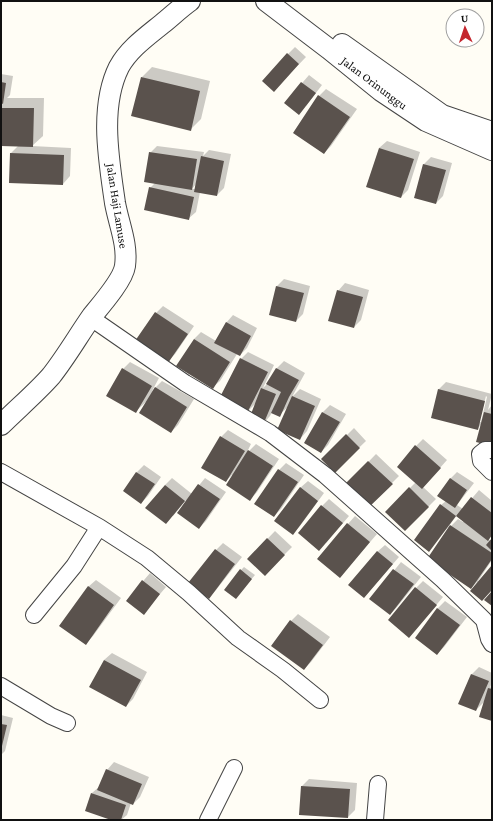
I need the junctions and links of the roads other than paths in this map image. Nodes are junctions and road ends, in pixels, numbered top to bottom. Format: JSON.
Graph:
{"nodes":[{"id":1,"x":190,"y":1,"type":"edge"},
{"id":2,"x":266,"y":1,"type":"edge"},
{"id":3,"x":284,"y":1,"type":"edge"},
{"id":4,"x":492,"y":132,"type":"edge"},
{"id":5,"x":492,"y":150,"type":"edge"},
{"id":6,"x":91,"y":318,"type":"junction"},
{"id":7,"x":1,"y":425,"type":"edge"},
{"id":8,"x":492,"y":450,"type":"edge"},
{"id":9,"x":1,"y":472,"type":"edge"},
{"id":10,"x":492,"y":472,"type":"edge"},
{"id":11,"x":99,"y":527,"type":"junction"},
{"id":12,"x":34,"y":615,"type":"dead end"},
{"id":13,"x":488,"y":616,"type":"edge"},
{"id":14,"x":492,"y":644,"type":"edge"},
{"id":15,"x":1,"y":686,"type":"edge"},
{"id":16,"x":320,"y":700,"type":"dead end"},
{"id":17,"x":67,"y":723,"type":"dead end"},
{"id":18,"x":234,"y":768,"type":"dead end"},
{"id":19,"x":378,"y":784,"type":"dead end"},
{"id":20,"x":208,"y":820,"type":"edge"},
{"id":21,"x":375,"y":820,"type":"edge"}],
"edges":[{"from":1,"to":6,"type":"street","name":"Jalan Haji Lamuse"},
{"from":2,"to":5,"type":"street","name":"Jalan Orinunggu"},
{"from":3,"to":4,"type":"street","name":"Jalan Orinunggu"},
{"from":6,"to":7,"type":"street","name":"Jalan Haji Lamuse"},
{"from":6,"to":13,"type":"street"},
{"from":8,"to":10,"type":"street"},
{"from":9,"to":11,"type":"street"},
{"from":11,"to":12,"type":"street"},
{"from":11,"to":16,"type":"street"},
{"from":13,"to":14,"type":"street"},
{"from":15,"to":17,"type":"street"},
{"from":18,"to":20,"type":"street"},
{"from":19,"to":21,"type":"street"}]}
